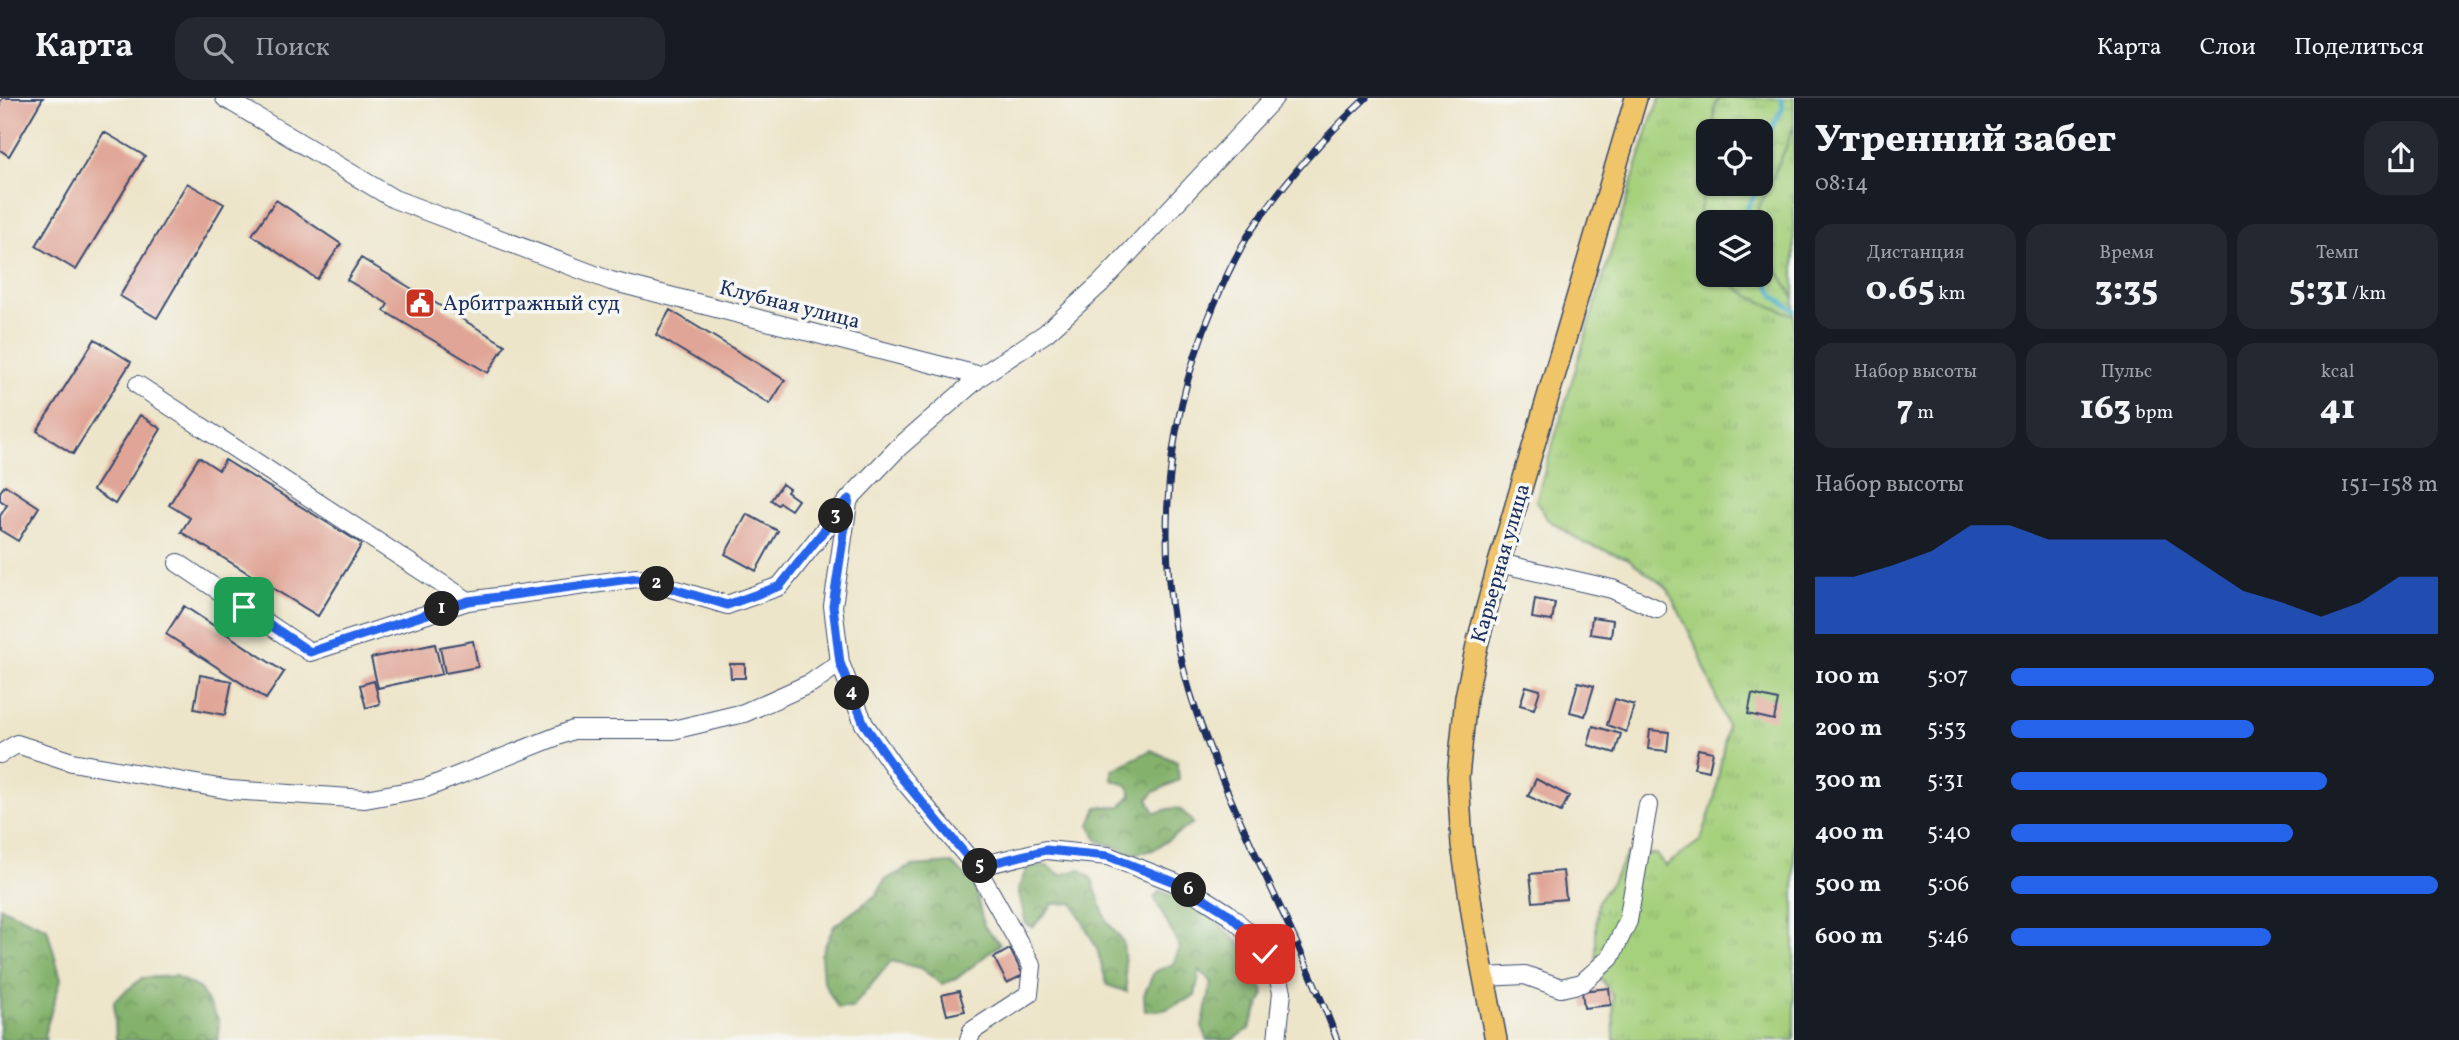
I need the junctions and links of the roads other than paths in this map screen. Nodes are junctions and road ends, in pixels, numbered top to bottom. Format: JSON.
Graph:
{"nodes":[{"id":1,"x":225,"y":98,"type":"edge"},
{"id":2,"x":1274,"y":98,"type":"edge"},
{"id":3,"x":1636,"y":98,"type":"edge"},
{"id":4,"x":981,"y":376,"type":"junction"},
{"id":5,"x":138,"y":385,"type":"dead end"},
{"id":6,"x":849,"y":499,"type":"junction"},
{"id":7,"x":178,"y":563,"type":"dead end"},
{"id":8,"x":1499,"y":564,"type":"junction"},
{"id":9,"x":468,"y":601,"type":"junction"},
{"id":10,"x":1657,"y":609,"type":"dead end"},
{"id":11,"x":840,"y":663,"type":"junction"},
{"id":12,"x":0,"y":754,"type":"edge"},
{"id":13,"x":1648,"y":806,"type":"dead end"},
{"id":14,"x":976,"y":867,"type":"junction"},
{"id":15,"x":1484,"y":977,"type":"junction"},
{"id":16,"x":969,"y":1040,"type":"edge"},
{"id":17,"x":1277,"y":1040,"type":"edge"},
{"id":18,"x":1496,"y":1040,"type":"edge"}],
"edges":[{"from":1,"to":4,"type":"street","name":"Клубная улица"},
{"from":2,"to":4,"type":"street"},
{"from":3,"to":8,"type":"main road","name":"Карьерная улица"},
{"from":4,"to":6,"type":"street"},
{"from":5,"to":9,"type":"street"},
{"from":6,"to":9,"type":"street"},
{"from":6,"to":11,"type":"street"},
{"from":7,"to":9,"type":"street"},
{"from":8,"to":10,"type":"street"},
{"from":8,"to":15,"type":"main road","name":"Карьерная улица"},
{"from":11,"to":12,"type":"street"},
{"from":11,"to":14,"type":"street"},
{"from":13,"to":15,"type":"street"},
{"from":14,"to":16,"type":"street"},
{"from":14,"to":17,"type":"street"},
{"from":15,"to":18,"type":"main road","name":"Карьерная улица"}]}
